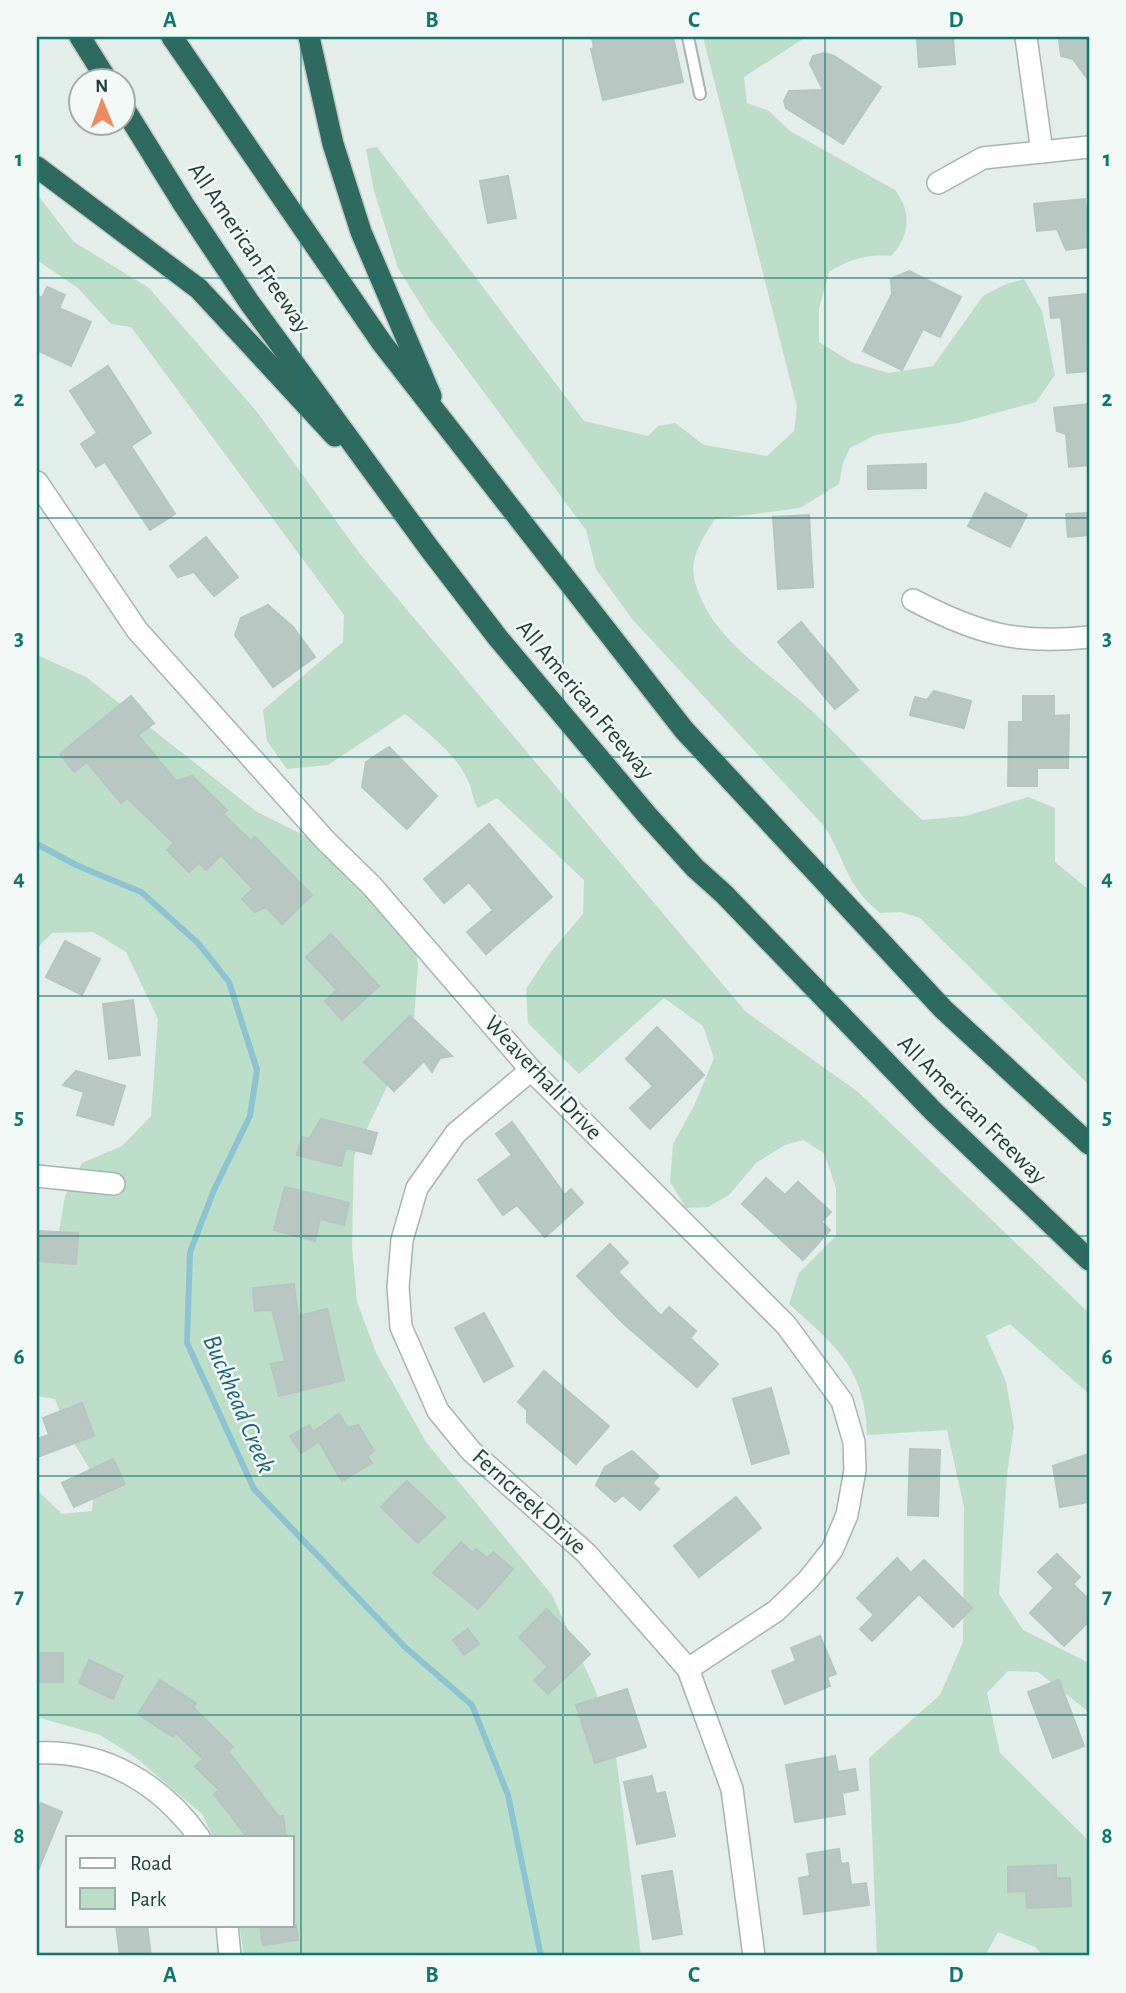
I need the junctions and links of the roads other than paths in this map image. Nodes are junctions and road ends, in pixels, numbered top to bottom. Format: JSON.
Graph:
{"nodes":[{"id":1,"x":80,"y":37,"type":"edge"},
{"id":2,"x":172,"y":37,"type":"edge"},
{"id":3,"x":309,"y":37,"type":"edge"},
{"id":4,"x":688,"y":37,"type":"edge"},
{"id":5,"x":1026,"y":37,"type":"edge"},
{"id":6,"x":98,"y":66,"type":"edge"},
{"id":7,"x":700,"y":94,"type":"dead end"},
{"id":8,"x":136,"y":128,"type":"edge"},
{"id":9,"x":1089,"y":147,"type":"edge"},
{"id":10,"x":1042,"y":152,"type":"junction"},
{"id":11,"x":37,"y":167,"type":"edge"},
{"id":12,"x":938,"y":183,"type":"dead end"},
{"id":13,"x":441,"y":421,"type":"junction"},
{"id":14,"x":368,"y":467,"type":"junction"},
{"id":15,"x":37,"y":482,"type":"edge"},
{"id":16,"x":913,"y":600,"type":"dead end"},
{"id":17,"x":1089,"y":637,"type":"edge"},
{"id":18,"x":531,"y":1070,"type":"junction"},
{"id":19,"x":1089,"y":1144,"type":"edge"},
{"id":20,"x":37,"y":1176,"type":"edge"},
{"id":21,"x":114,"y":1184,"type":"dead end"},
{"id":22,"x":1089,"y":1260,"type":"edge"},
{"id":23,"x":688,"y":1669,"type":"junction"},
{"id":24,"x":37,"y":1753,"type":"edge"},
{"id":25,"x":198,"y":1836,"type":"edge"},
{"id":26,"x":227,"y":1926,"type":"edge"},
{"id":27,"x":230,"y":1956,"type":"edge"},
{"id":28,"x":754,"y":1956,"type":"edge"}],
"edges":[{"from":1,"to":6,"type":"highway"},
{"from":2,"to":13,"type":"highway","name":"All American Freeway"},
{"from":3,"to":13,"type":"highway"},
{"from":4,"to":7,"type":"lane"},
{"from":5,"to":10,"type":"street"},
{"from":8,"to":14,"type":"highway","name":"All American Freeway"},
{"from":9,"to":10,"type":"street"},
{"from":10,"to":12,"type":"street"},
{"from":11,"to":14,"type":"highway"},
{"from":13,"to":19,"type":"highway","name":"All American Freeway"},
{"from":14,"to":22,"type":"highway","name":"All American Freeway"},
{"from":15,"to":18,"type":"street","name":"Weaverhall Drive"},
{"from":16,"to":17,"type":"street"},
{"from":18,"to":23,"type":"street","name":"Ferncreek Drive"},
{"from":18,"to":23,"type":"street","name":"Weaverhall Drive"},
{"from":20,"to":21,"type":"street"},
{"from":23,"to":28,"type":"street","name":"Ferncreek Drive"},
{"from":24,"to":25,"type":"street"},
{"from":26,"to":27,"type":"street"}]}
